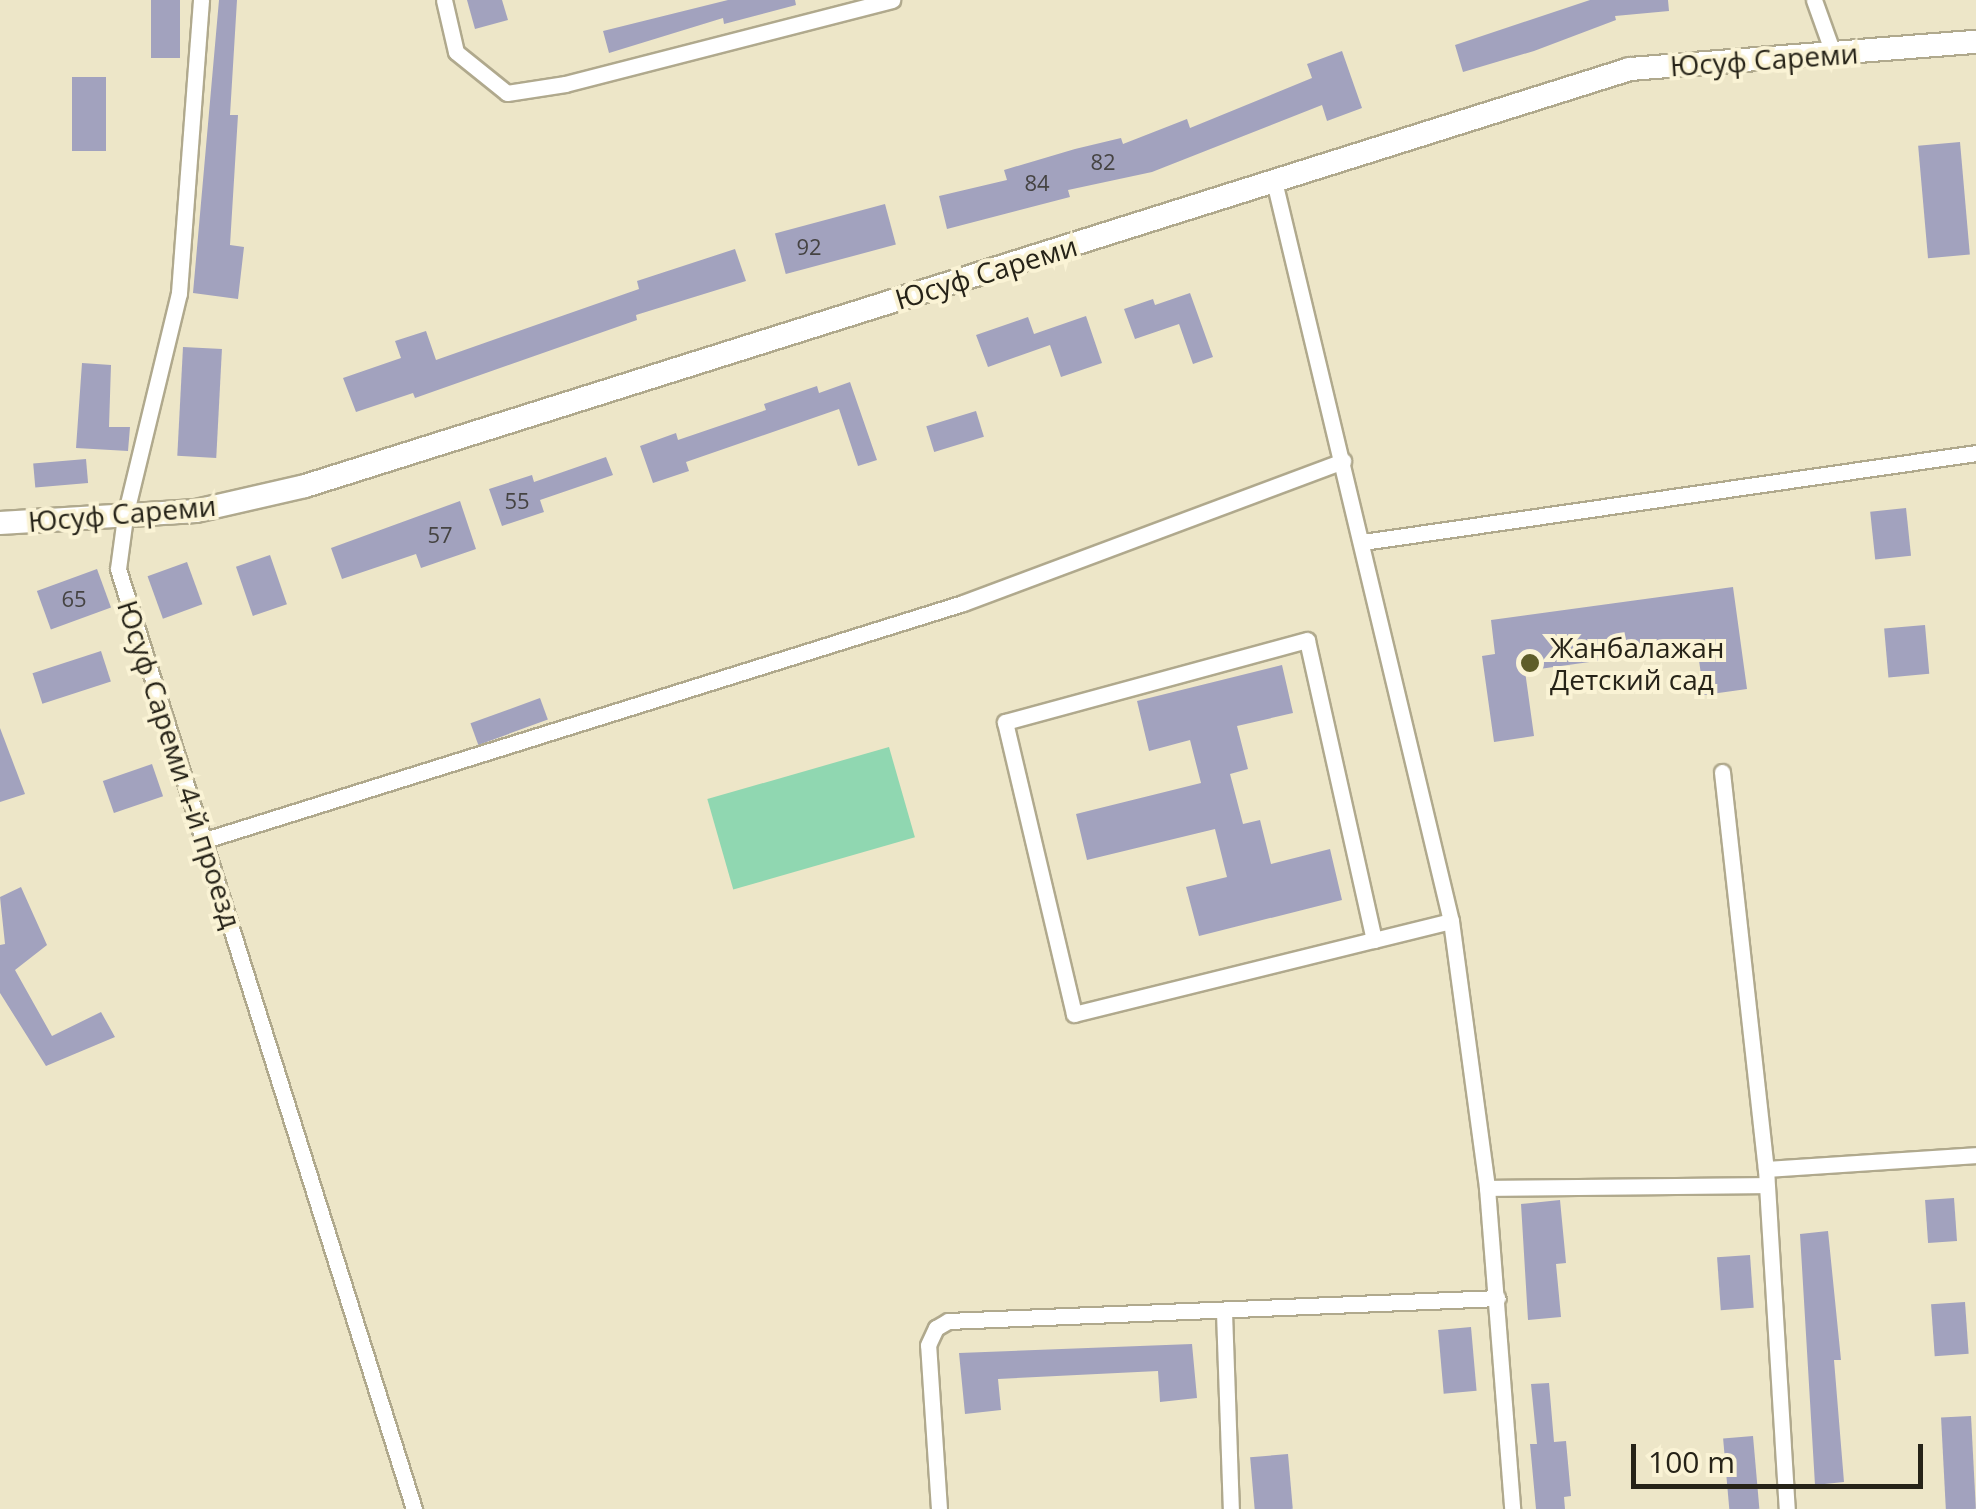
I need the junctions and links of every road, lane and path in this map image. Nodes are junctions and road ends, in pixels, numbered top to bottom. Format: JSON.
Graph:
{"nodes":[{"id":1,"x":201,"y":0,"type":"edge"},
{"id":2,"x":444,"y":0,"type":"edge"},
{"id":3,"x":892,"y":0,"type":"edge"},
{"id":4,"x":1814,"y":0,"type":"edge"},
{"id":5,"x":1976,"y":42,"type":"edge"},
{"id":6,"x":1833,"y":53,"type":"junction"},
{"id":7,"x":1274,"y":181,"type":"junction"},
{"id":8,"x":1976,"y":453,"type":"edge"},
{"id":9,"x":1343,"y":460,"type":"junction"},
{"id":10,"x":125,"y":516,"type":"junction"},
{"id":11,"x":0,"y":523,"type":"edge"},
{"id":12,"x":1363,"y":542,"type":"junction"},
{"id":13,"x":1722,"y":772,"type":"dead end"},
{"id":14,"x":205,"y":840,"type":"junction"},
{"id":15,"x":1451,"y":921,"type":"junction"},
{"id":16,"x":1374,"y":940,"type":"junction"},
{"id":17,"x":1976,"y":1154,"type":"edge"},
{"id":18,"x":1766,"y":1177,"type":"junction"},
{"id":19,"x":1488,"y":1188,"type":"junction"},
{"id":20,"x":1498,"y":1298,"type":"junction"},
{"id":21,"x":1224,"y":1312,"type":"junction"},
{"id":22,"x":414,"y":1509,"type":"edge"},
{"id":23,"x":939,"y":1509,"type":"edge"},
{"id":24,"x":1231,"y":1509,"type":"edge"},
{"id":25,"x":1512,"y":1509,"type":"edge"},
{"id":26,"x":1787,"y":1509,"type":"edge"}],
"edges":[{"from":1,"to":10,"type":"street","name":"Юсуф Сареми 4-й проезд"},
{"from":2,"to":3,"type":"street"},
{"from":4,"to":6,"type":"street"},
{"from":5,"to":6,"type":"main road","name":"Юсуф Сареми"},
{"from":6,"to":7,"type":"main road","name":"Юсуф Сареми"},
{"from":7,"to":9,"type":"street"},
{"from":7,"to":10,"type":"main road","name":"Юсуф Сареми"},
{"from":8,"to":12,"type":"street"},
{"from":9,"to":12,"type":"street"},
{"from":9,"to":14,"type":"street"},
{"from":10,"to":11,"type":"main road","name":"Юсуф Сареми"},
{"from":10,"to":14,"type":"street","name":"Юсуф Сареми 4-й проезд"},
{"from":12,"to":15,"type":"street"},
{"from":13,"to":18,"type":"street"},
{"from":14,"to":22,"type":"street","name":"Юсуф Сареми 4-й проезд"},
{"from":15,"to":16,"type":"street"},
{"from":15,"to":19,"type":"street"},
{"from":16,"to":16,"type":"street"},
{"from":17,"to":18,"type":"street"},
{"from":18,"to":19,"type":"street"},
{"from":18,"to":26,"type":"street"},
{"from":19,"to":20,"type":"street"},
{"from":20,"to":21,"type":"street"},
{"from":20,"to":25,"type":"street"},
{"from":21,"to":23,"type":"street"},
{"from":21,"to":24,"type":"street"}]}
